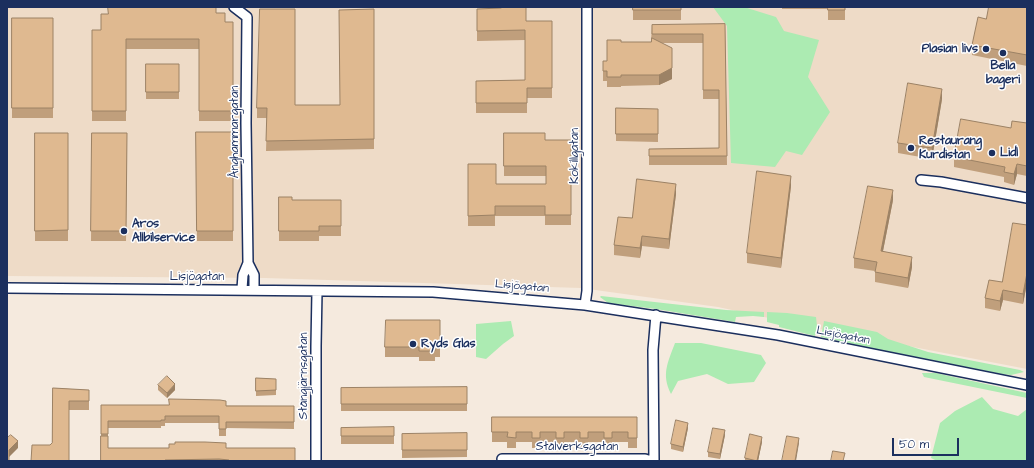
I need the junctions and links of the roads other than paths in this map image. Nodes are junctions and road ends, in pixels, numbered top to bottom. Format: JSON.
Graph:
{"nodes":[{"id":1,"x":234,"y":7,"type":"edge"},
{"id":2,"x":587,"y":7,"type":"edge"},
{"id":3,"x":921,"y":180,"type":"dead end"},
{"id":4,"x":1027,"y":198,"type":"edge"},
{"id":5,"x":248,"y":264,"type":"junction"},
{"id":6,"x":7,"y":288,"type":"edge"},
{"id":7,"x":242,"y":289,"type":"junction"},
{"id":8,"x":254,"y":290,"type":"junction"},
{"id":9,"x":317,"y":291,"type":"junction"},
{"id":10,"x":585,"y":305,"type":"junction"},
{"id":11,"x":656,"y":315,"type":"junction"},
{"id":12,"x":1027,"y":385,"type":"edge"},
{"id":13,"x":502,"y":459,"type":"dead end"},
{"id":14,"x":316,"y":461,"type":"edge"},
{"id":15,"x":653,"y":461,"type":"edge"}],
"edges":[{"from":1,"to":5,"type":"street","name":"Ånghammargatan"},
{"from":2,"to":10,"type":"street","name":"Kokillgatan"},
{"from":3,"to":4,"type":"street"},
{"from":5,"to":7,"type":"street","name":"Ånghammargatan"},
{"from":5,"to":8,"type":"street","name":"Ånghammargatan"},
{"from":6,"to":7,"type":"street","name":"Lisjögatan"},
{"from":7,"to":8,"type":"street","name":"Lisjögatan"},
{"from":8,"to":9,"type":"street","name":"Lisjögatan"},
{"from":9,"to":10,"type":"street","name":"Lisjögatan"},
{"from":9,"to":14,"type":"street","name":"Stångjärnsgatan"},
{"from":10,"to":11,"type":"street","name":"Lisjögatan"},
{"from":11,"to":12,"type":"street","name":"Lisjögatan"},
{"from":11,"to":15,"type":"street","name":"Stålverksgatan"},
{"from":13,"to":15,"type":"street","name":"Stålverksgatan"}]}
